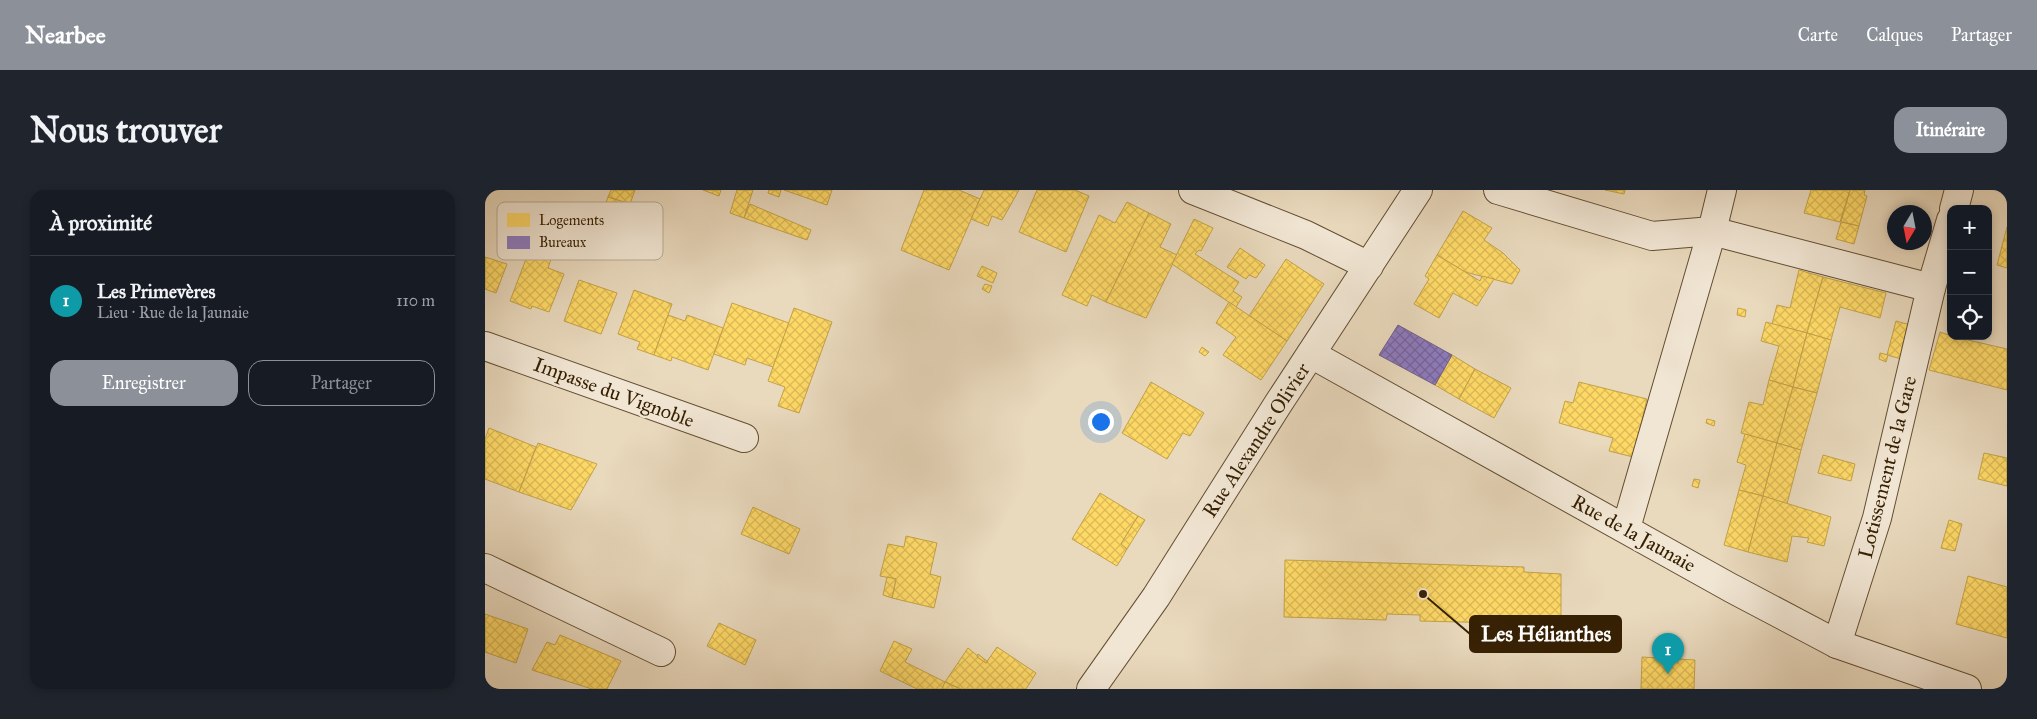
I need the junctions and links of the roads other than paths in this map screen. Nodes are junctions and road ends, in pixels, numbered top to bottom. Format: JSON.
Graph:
{"nodes":[{"id":1,"x":1193,"y":190,"type":"edge"},
{"id":2,"x":1418,"y":190,"type":"edge"},
{"id":3,"x":1498,"y":190,"type":"edge"},
{"id":4,"x":1722,"y":190,"type":"edge"},
{"id":5,"x":1959,"y":190,"type":"edge"},
{"id":6,"x":1955,"y":205,"type":"edge"},
{"id":7,"x":1712,"y":231,"type":"junction"},
{"id":8,"x":1947,"y":234,"type":"edge"},
{"id":9,"x":1369,"y":266,"type":"junction"},
{"id":10,"x":1931,"y":288,"type":"junction"},
{"id":11,"x":485,"y":346,"type":"edge"},
{"id":12,"x":1311,"y":354,"type":"junction"},
{"id":13,"x":744,"y":438,"type":"dead end"},
{"id":14,"x":1625,"y":528,"type":"junction"},
{"id":15,"x":485,"y":568,"type":"edge"},
{"id":16,"x":1837,"y":644,"type":"junction"},
{"id":17,"x":661,"y":652,"type":"dead end"},
{"id":18,"x":1091,"y":689,"type":"edge"},
{"id":19,"x":1967,"y":689,"type":"edge"}],
"edges":[{"from":1,"to":9,"type":"street"},
{"from":2,"to":9,"type":"street","name":"Rue Alexandre Olivier"},
{"from":3,"to":7,"type":"street"},
{"from":4,"to":7,"type":"street"},
{"from":5,"to":6,"type":"street"},
{"from":7,"to":10,"type":"street"},
{"from":7,"to":14,"type":"street"},
{"from":8,"to":10,"type":"street","name":"Lotissement de la Gare"},
{"from":9,"to":12,"type":"street","name":"Rue Alexandre Olivier"},
{"from":10,"to":16,"type":"street","name":"Lotissement de la Gare"},
{"from":11,"to":13,"type":"street","name":"Impasse du Vignoble"},
{"from":12,"to":14,"type":"street","name":"Rue de la Jaunaie"},
{"from":12,"to":18,"type":"street","name":"Rue Alexandre Olivier"},
{"from":14,"to":16,"type":"street","name":"Rue de la Jaunaie"},
{"from":15,"to":17,"type":"street"},
{"from":16,"to":19,"type":"street","name":"Rue de la Jaunaie"}]}
